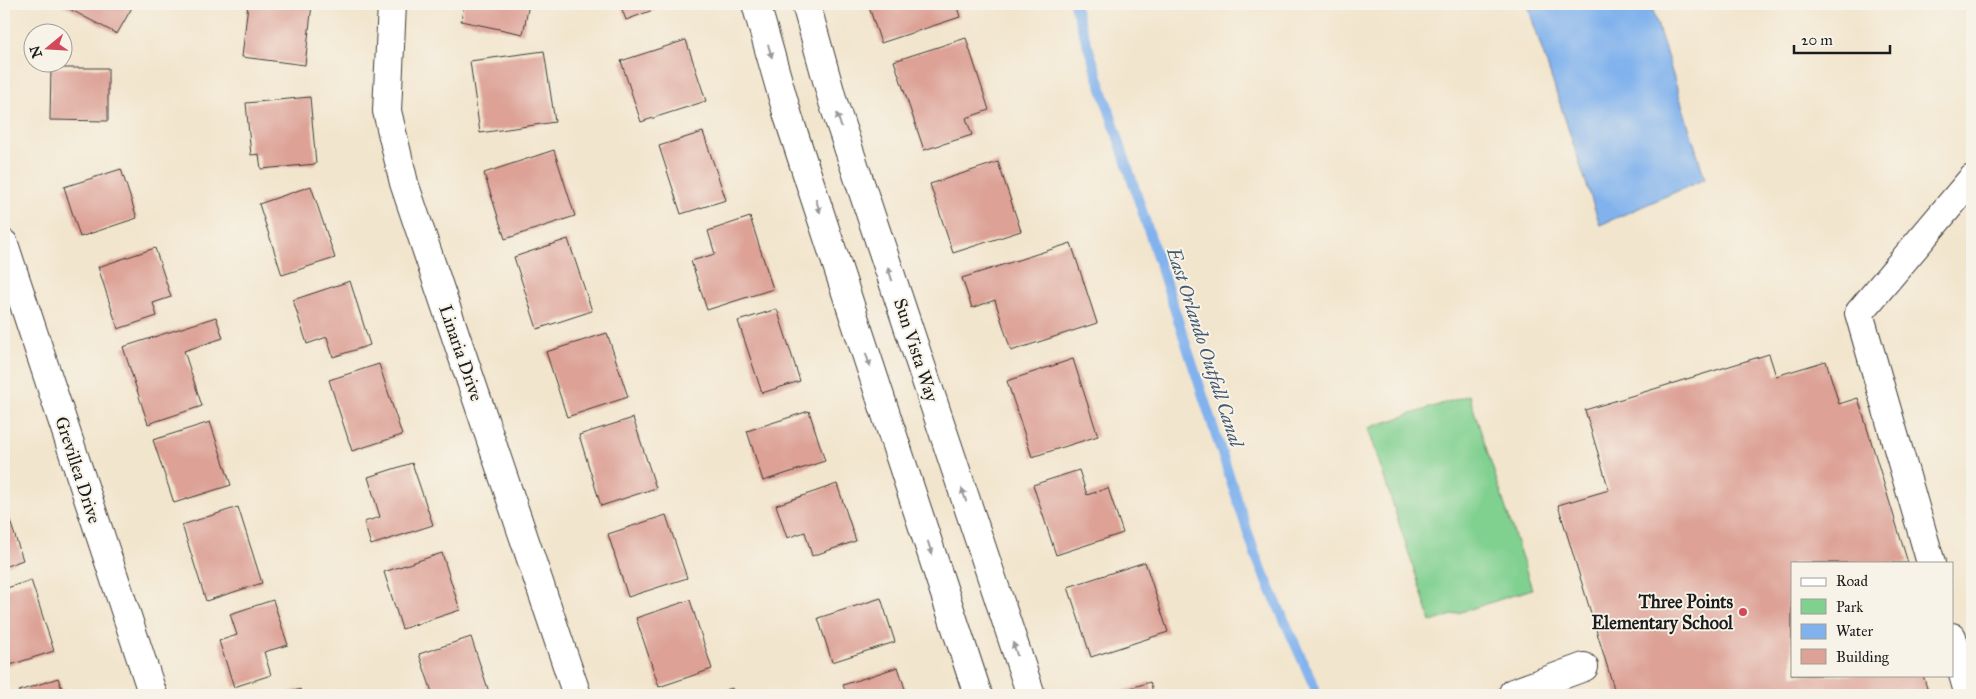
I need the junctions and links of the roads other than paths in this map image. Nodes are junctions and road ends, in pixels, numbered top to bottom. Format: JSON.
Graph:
{"nodes":[{"id":1,"x":392,"y":4,"type":"edge"},
{"id":2,"x":756,"y":4,"type":"edge"},
{"id":3,"x":806,"y":4,"type":"edge"},
{"id":4,"x":1972,"y":178,"type":"edge"},
{"id":5,"x":4,"y":244,"type":"edge"},
{"id":6,"x":1931,"y":562,"type":"edge"},
{"id":7,"x":1954,"y":645,"type":"edge"},
{"id":8,"x":1584,"y":667,"type":"dead end"},
{"id":9,"x":153,"y":695,"type":"edge"},
{"id":10,"x":577,"y":695,"type":"edge"},
{"id":11,"x":978,"y":695,"type":"edge"},
{"id":12,"x":1031,"y":695,"type":"edge"},
{"id":13,"x":1514,"y":695,"type":"edge"},
{"id":14,"x":1969,"y":695,"type":"edge"}],
"edges":[{"from":1,"to":10,"type":"street","name":"Linaria Drive"},
{"from":2,"to":11,"type":"street","one_way":true},
{"from":12,"to":3,"type":"street","name":"Sun Vista Way","one_way":true},
{"from":4,"to":6,"type":"street"},
{"from":5,"to":9,"type":"street","name":"Grevillea Drive"},
{"from":7,"to":14,"type":"street"},
{"from":8,"to":13,"type":"street"}]}
